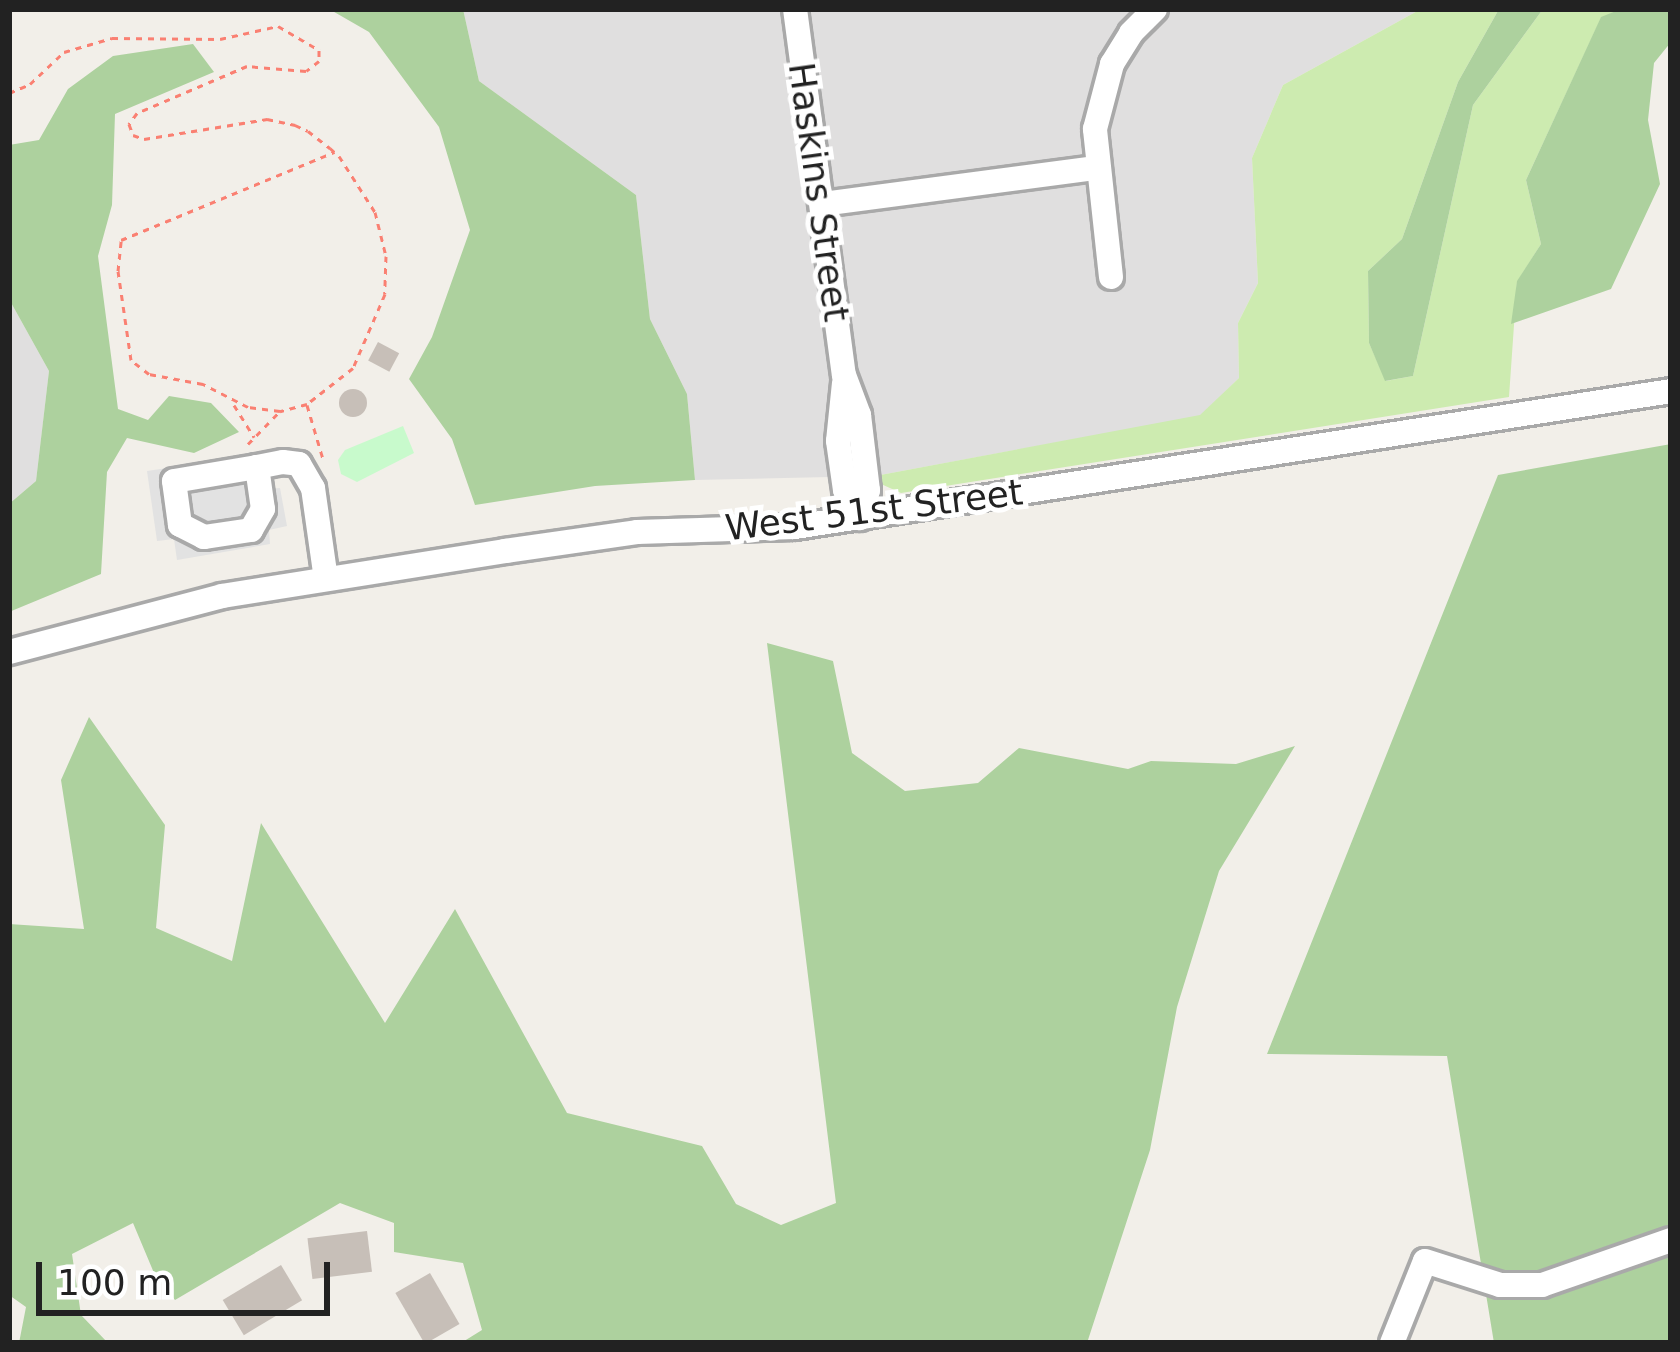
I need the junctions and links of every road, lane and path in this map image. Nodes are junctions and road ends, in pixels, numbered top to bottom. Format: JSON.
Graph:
{"nodes":[{"id":1,"x":795,"y":9,"type":"edge"},
{"id":2,"x":1155,"y":9,"type":"edge"},
{"id":3,"x":9,"y":93,"type":"edge"},
{"id":4,"x":335,"y":152,"type":"junction"},
{"id":5,"x":1096,"y":168,"type":"junction"},
{"id":6,"x":822,"y":204,"type":"junction"},
{"id":7,"x":1111,"y":278,"type":"dead end"},
{"id":8,"x":1671,"y":391,"type":"edge"},
{"id":9,"x":233,"y":404,"type":"junction"},
{"id":10,"x":280,"y":411,"type":"junction"},
{"id":11,"x":254,"y":437,"type":"junction"},
{"id":12,"x":252,"y":468,"type":"joint"},
{"id":13,"x":860,"y":518,"type":"junction"},
{"id":14,"x":326,"y":579,"type":"junction"},
{"id":15,"x":9,"y":652,"type":"edge"},
{"id":16,"x":1671,"y":1240,"type":"edge"},
{"id":17,"x":1392,"y":1343,"type":"edge"}],
"edges":[{"from":1,"to":6,"type":"street","name":"Haskins Street"},
{"from":2,"to":5,"type":"street"},
{"from":3,"to":4,"type":"path"},
{"from":4,"to":9,"type":"path"},
{"from":4,"to":10,"type":"path"},
{"from":5,"to":6,"type":"street"},
{"from":5,"to":7,"type":"street"},
{"from":6,"to":13,"type":"street","name":"Haskins Street"},
{"from":8,"to":13,"type":"street","name":"West 51st Street"},
{"from":9,"to":10,"type":"path"},
{"from":9,"to":11,"type":"path"},
{"from":10,"to":11,"type":"path"},
{"from":11,"to":12,"type":"path"},
{"from":12,"to":14,"type":"street"},
{"from":13,"to":14,"type":"street","name":"West 51st Street"},
{"from":14,"to":15,"type":"street","name":"West 51st Street"},
{"from":16,"to":17,"type":"street"}]}
